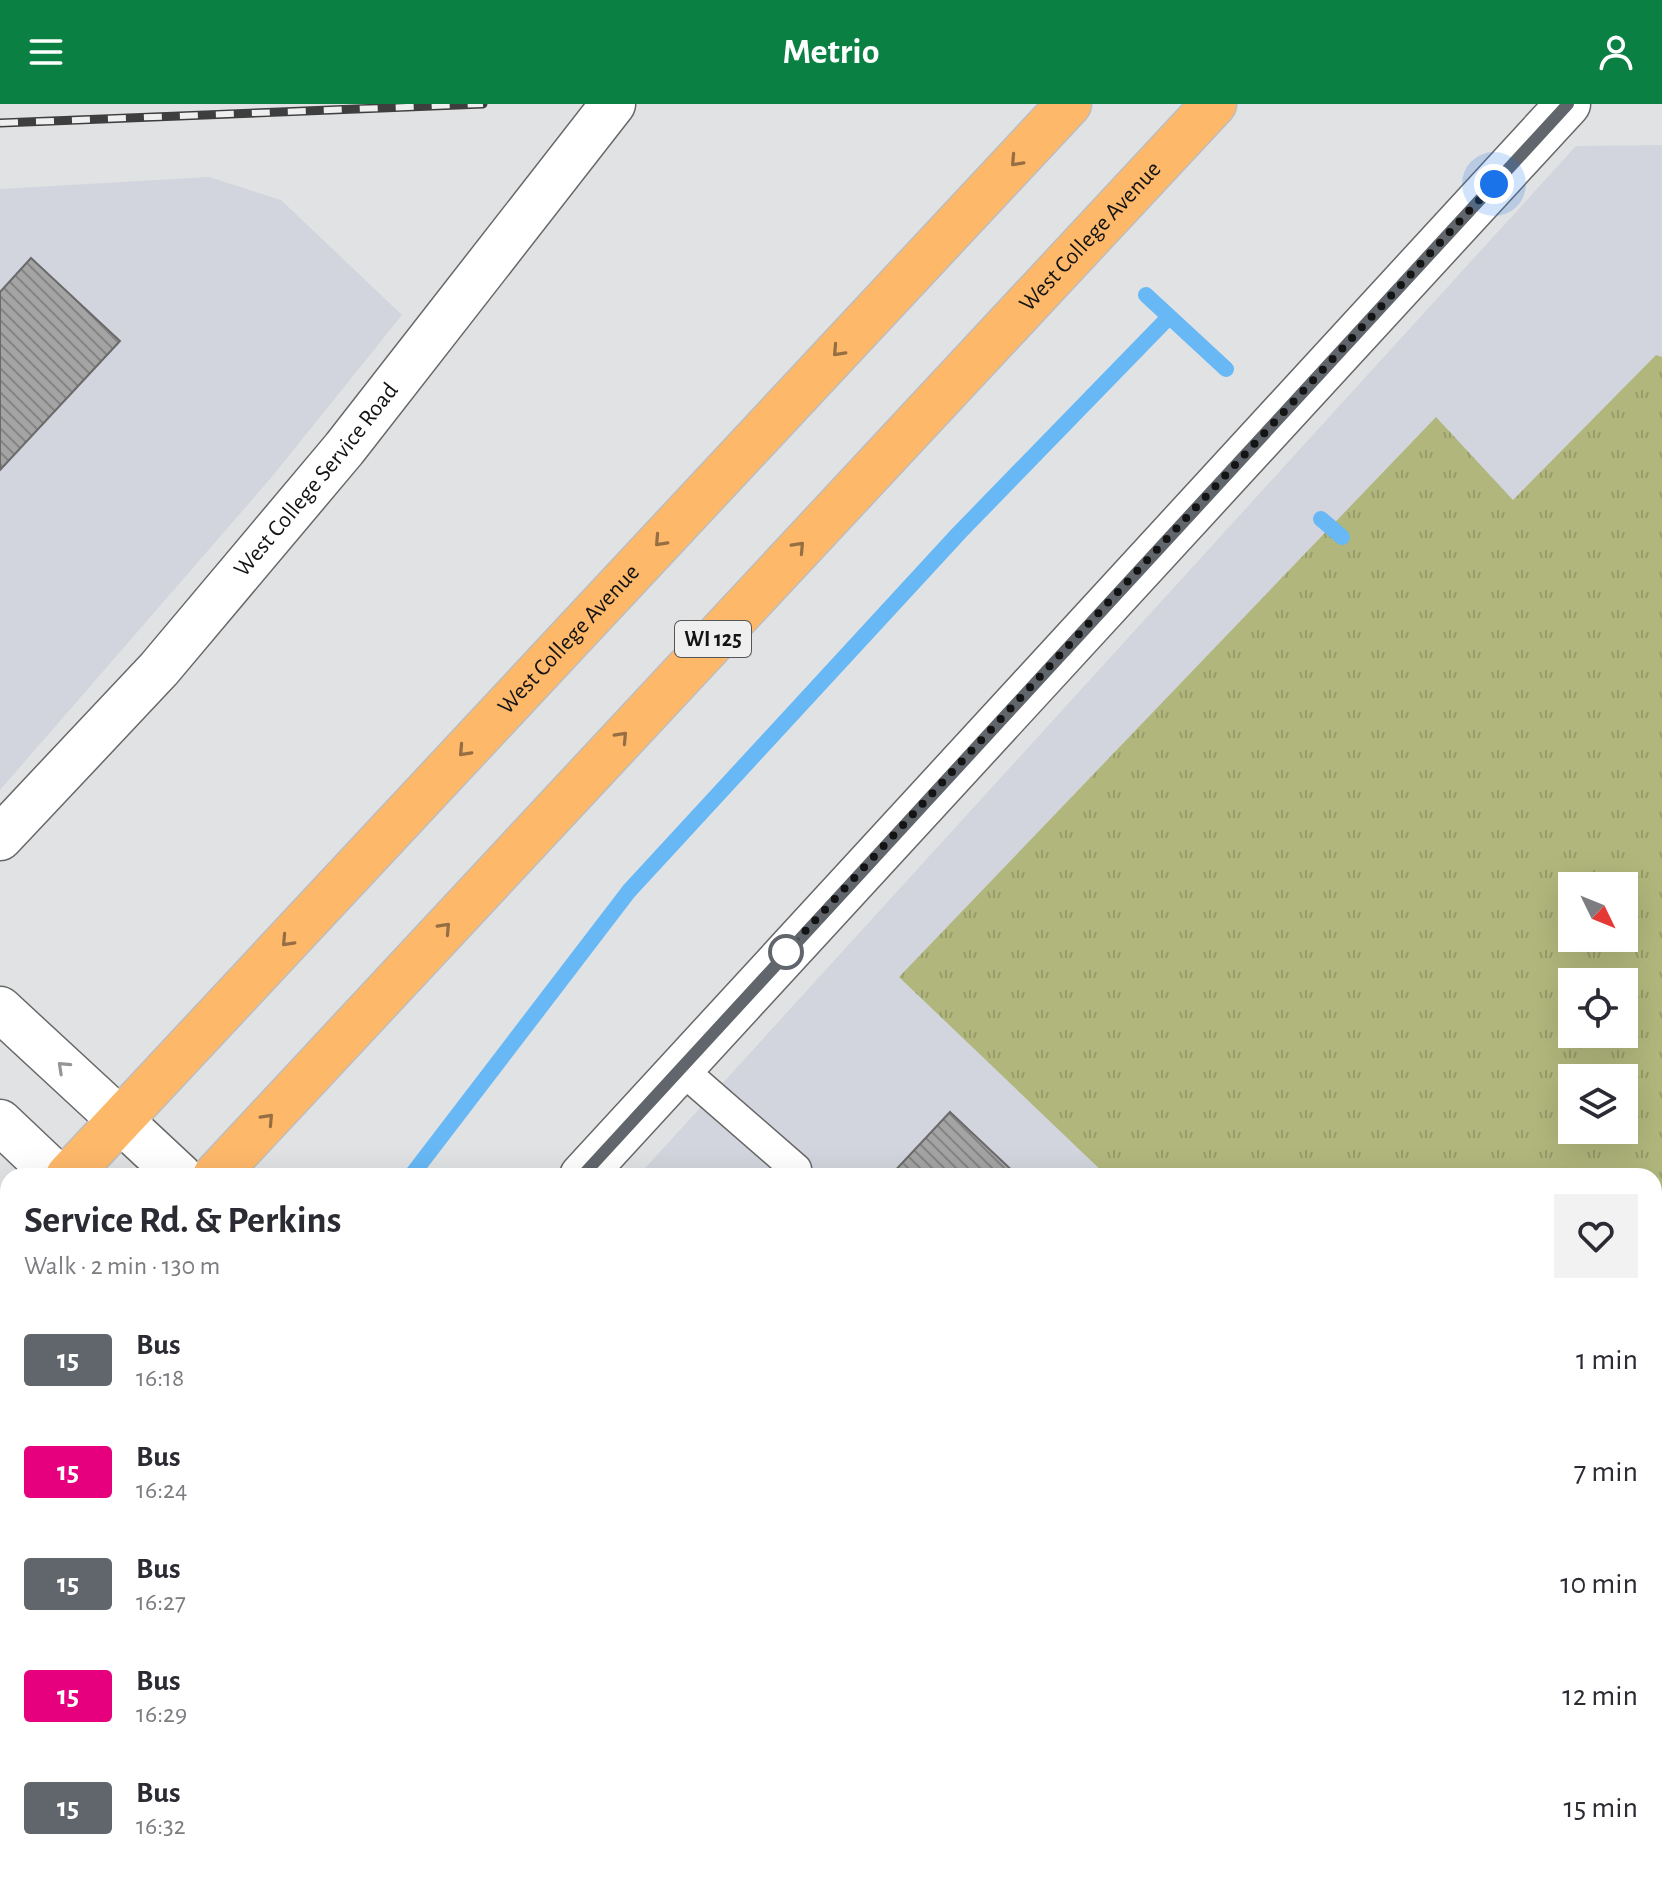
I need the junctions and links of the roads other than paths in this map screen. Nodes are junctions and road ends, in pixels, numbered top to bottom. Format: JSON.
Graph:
{"nodes":[{"id":1,"x":613,"y":104,"type":"edge"},
{"id":2,"x":1069,"y":104,"type":"edge"},
{"id":3,"x":1214,"y":104,"type":"edge"},
{"id":4,"x":1568,"y":104,"type":"edge"},
{"id":5,"x":0,"y":838,"type":"edge"},
{"id":6,"x":0,"y":1009,"type":"edge"},
{"id":7,"x":680,"y":1068,"type":"junction"},
{"id":8,"x":120,"y":1120,"type":"junction"},
{"id":9,"x":0,"y":1122,"type":"edge"},
{"id":10,"x":49,"y":1168,"type":"edge"},
{"id":11,"x":75,"y":1168,"type":"edge"},
{"id":12,"x":171,"y":1168,"type":"edge"},
{"id":13,"x":222,"y":1168,"type":"edge"},
{"id":14,"x":589,"y":1168,"type":"edge"},
{"id":15,"x":795,"y":1168,"type":"edge"}],
"edges":[{"from":1,"to":5,"type":"street","name":"West College Service Road"},
{"from":2,"to":8,"type":"main road","name":"West College Avenue","one_way":true},
{"from":13,"to":3,"type":"main road","name":"West College Avenue","number":"WI 125","one_way":true},
{"from":4,"to":7,"type":"street"},
{"from":8,"to":6,"type":"street","one_way":true},
{"from":7,"to":14,"type":"street"},
{"from":7,"to":15,"type":"lane"},
{"from":8,"to":11,"type":"main road","name":"West College Avenue"},
{"from":8,"to":12,"type":"street"},
{"from":9,"to":10,"type":"street"}]}
